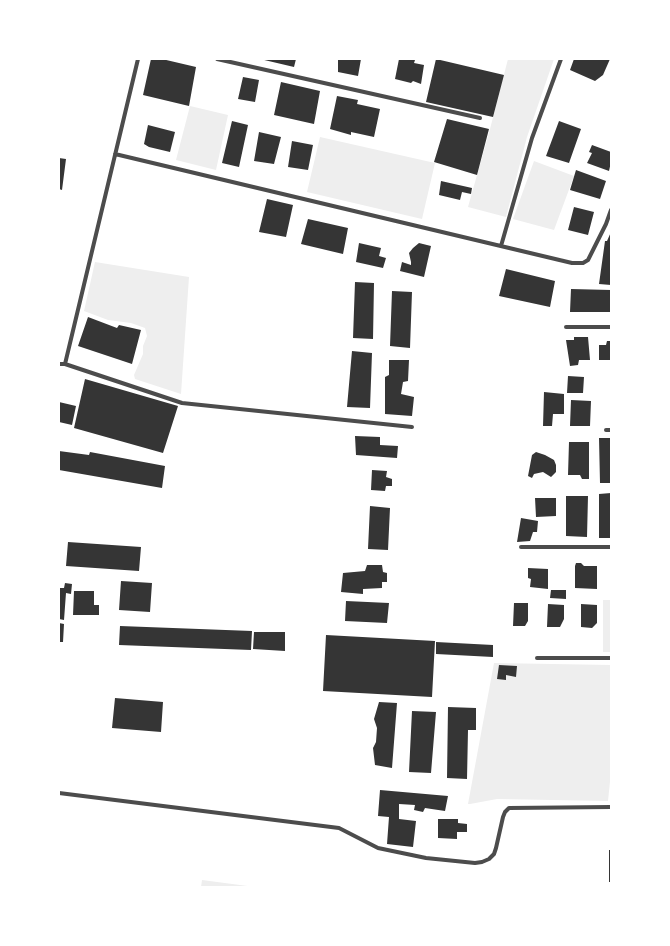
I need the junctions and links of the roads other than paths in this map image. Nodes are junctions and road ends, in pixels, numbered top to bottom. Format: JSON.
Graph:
{"nodes":[{"id":1,"x":138,"y":59,"type":"edge"},
{"id":2,"x":217,"y":59,"type":"edge"},
{"id":3,"x":561,"y":59,"type":"edge"},
{"id":4,"x":480,"y":118,"type":"dead end"},
{"id":5,"x":115,"y":154,"type":"junction"},
{"id":6,"x":611,"y":210,"type":"edge"},
{"id":7,"x":501,"y":246,"type":"junction"},
{"id":8,"x":566,"y":327,"type":"dead end"},
{"id":9,"x":611,"y":327,"type":"edge"},
{"id":10,"x":59,"y":364,"type":"edge"},
{"id":11,"x":65,"y":364,"type":"junction"},
{"id":12,"x":412,"y":427,"type":"dead end"},
{"id":13,"x":521,"y":547,"type":"dead end"},
{"id":14,"x":611,"y":547,"type":"edge"},
{"id":15,"x":538,"y":658,"type":"dead end"},
{"id":16,"x":611,"y":658,"type":"edge"},
{"id":17,"x":59,"y":793,"type":"edge"},
{"id":18,"x":611,"y":808,"type":"edge"}],
"edges":[{"from":1,"to":5,"type":"street"},
{"from":2,"to":4,"type":"street"},
{"from":3,"to":7,"type":"street"},
{"from":5,"to":7,"type":"street"},
{"from":5,"to":11,"type":"street"},
{"from":6,"to":7,"type":"street"},
{"from":8,"to":9,"type":"street"},
{"from":10,"to":11,"type":"street"},
{"from":11,"to":12,"type":"street"},
{"from":13,"to":14,"type":"street"},
{"from":15,"to":16,"type":"street"},
{"from":17,"to":18,"type":"street"}]}
